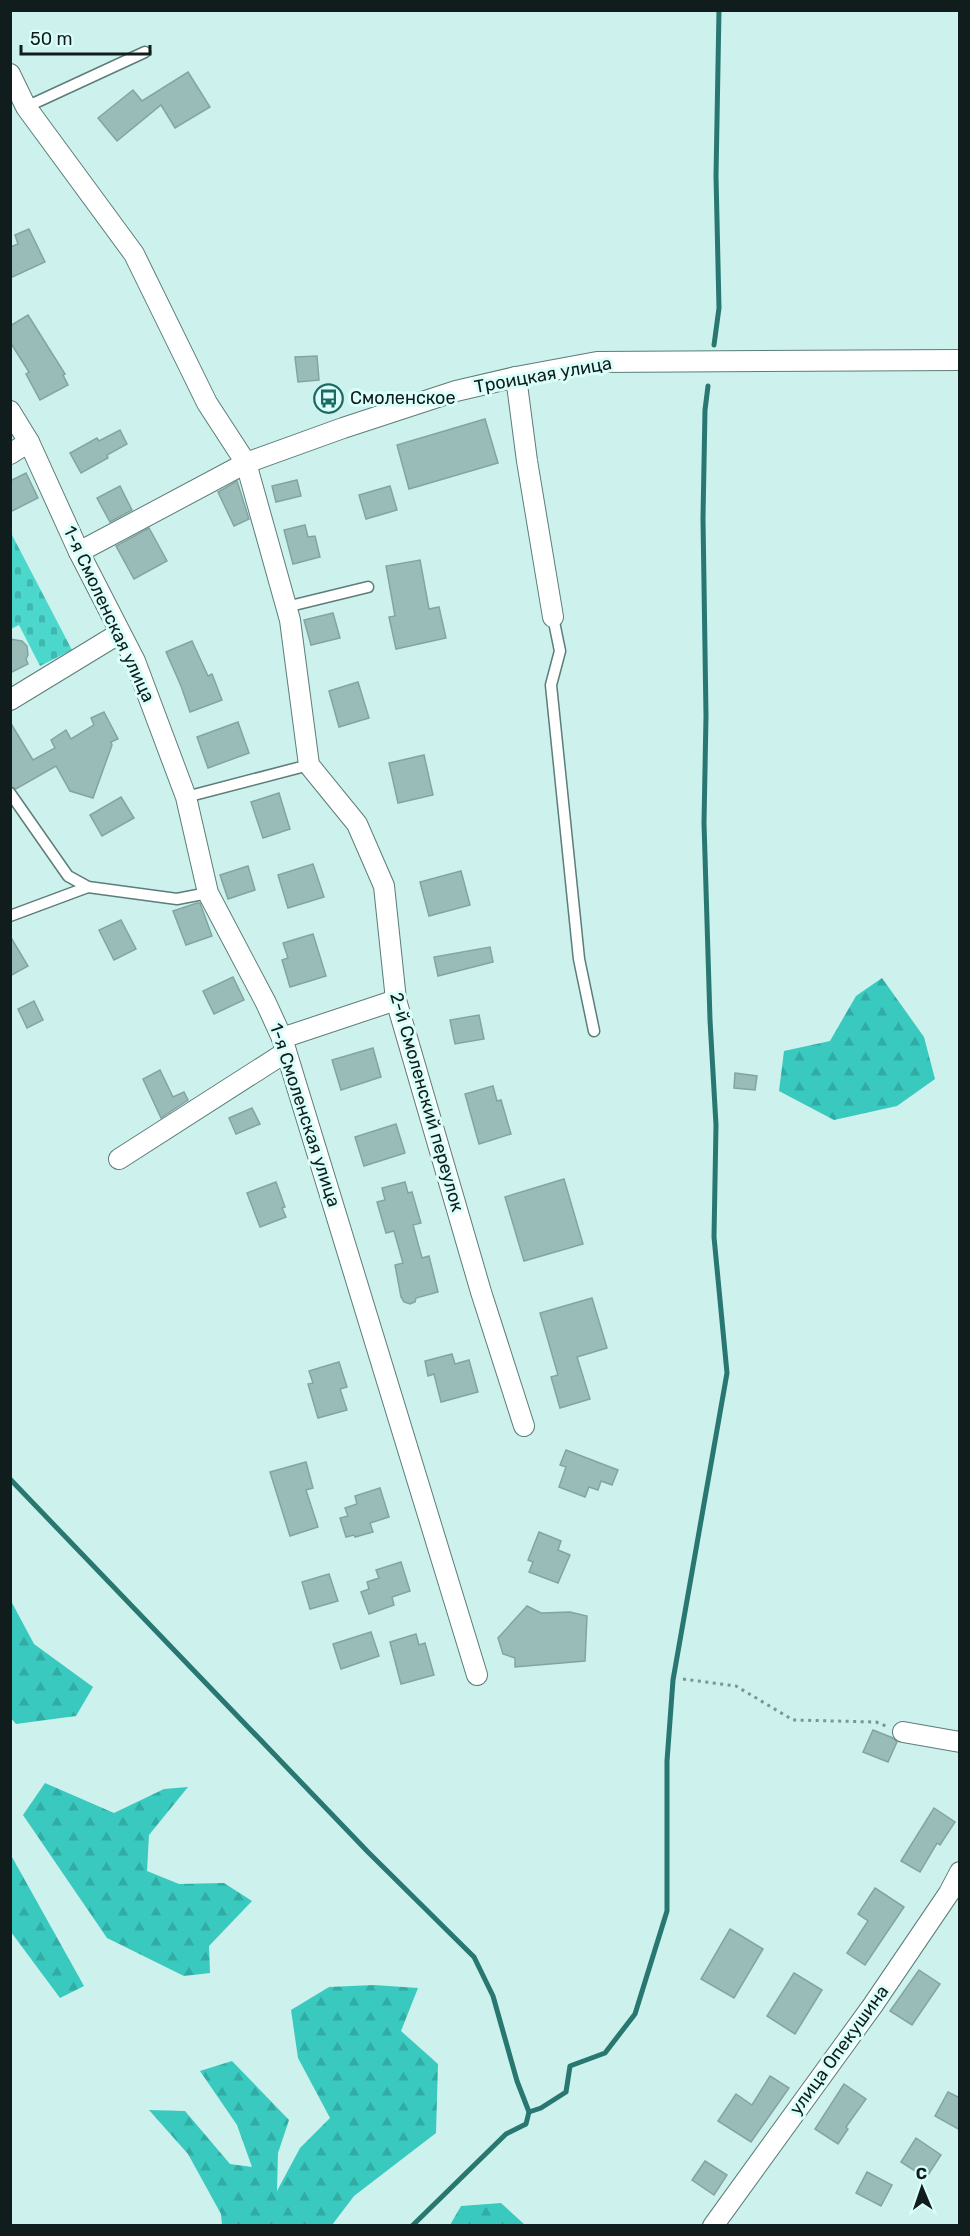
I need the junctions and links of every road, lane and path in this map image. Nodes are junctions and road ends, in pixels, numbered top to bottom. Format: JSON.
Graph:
{"nodes":[{"id":1,"x":145,"y":52,"type":"dead end"},
{"id":2,"x":10,"y":74,"type":"edge"},
{"id":3,"x":26,"y":107,"type":"junction"},
{"id":4,"x":960,"y":360,"type":"edge"},
{"id":5,"x":516,"y":377,"type":"junction"},
{"id":6,"x":10,"y":411,"type":"edge"},
{"id":7,"x":29,"y":442,"type":"junction"},
{"id":8,"x":10,"y":454,"type":"edge"},
{"id":9,"x":246,"y":463,"type":"junction"},
{"id":10,"x":79,"y":552,"type":"junction"},
{"id":11,"x":368,"y":587,"type":"dead end"},
{"id":12,"x":286,"y":607,"type":"junction"},
{"id":13,"x":553,"y":617,"type":"joint"},
{"id":14,"x":120,"y":633,"type":"junction"},
{"id":15,"x":10,"y":700,"type":"edge"},
{"id":16,"x":309,"y":765,"type":"junction"},
{"id":17,"x":10,"y":793,"type":"edge"},
{"id":18,"x":186,"y":797,"type":"junction"},
{"id":19,"x":88,"y":887,"type":"junction"},
{"id":20,"x":208,"y":893,"type":"junction"},
{"id":21,"x":10,"y":916,"type":"edge"},
{"id":22,"x":396,"y":1000,"type":"junction"},
{"id":23,"x":594,"y":1031,"type":"dead end"},
{"id":24,"x":284,"y":1045,"type":"junction"},
{"id":25,"x":119,"y":1159,"type":"dead end"},
{"id":26,"x":524,"y":1426,"type":"dead end"},
{"id":27,"x":477,"y":1675,"type":"dead end"},
{"id":28,"x":683,"y":1679,"type":"dead end"},
{"id":29,"x":903,"y":1732,"type":"joint"},
{"id":30,"x":960,"y":1742,"type":"edge"},
{"id":31,"x":960,"y":1872,"type":"edge"},
{"id":32,"x":713,"y":2226,"type":"edge"}],
"edges":[{"from":1,"to":3,"type":"lane"},
{"from":2,"to":3,"type":"street"},
{"from":3,"to":9,"type":"street"},
{"from":4,"to":5,"type":"street","name":"Троицкая улица"},
{"from":5,"to":9,"type":"street","name":"Троицкая улица"},
{"from":5,"to":13,"type":"street"},
{"from":6,"to":7,"type":"street","name":"1-я Смоленская улица"},
{"from":7,"to":8,"type":"street"},
{"from":7,"to":10,"type":"street","name":"1-я Смоленская улица"},
{"from":9,"to":10,"type":"street","name":"Троицкая улица"},
{"from":9,"to":12,"type":"street"},
{"from":10,"to":14,"type":"street","name":"1-я Смоленская улица"},
{"from":11,"to":12,"type":"lane"},
{"from":12,"to":16,"type":"street"},
{"from":13,"to":23,"type":"lane"},
{"from":14,"to":15,"type":"street"},
{"from":14,"to":18,"type":"street","name":"1-я Смоленская улица"},
{"from":16,"to":18,"type":"lane"},
{"from":16,"to":22,"type":"street","name":"2-й Смоленский переулок"},
{"from":17,"to":19,"type":"lane"},
{"from":18,"to":20,"type":"street","name":"1-я Смоленская улица"},
{"from":19,"to":20,"type":"lane"},
{"from":19,"to":21,"type":"lane"},
{"from":20,"to":24,"type":"street","name":"1-я Смоленская улица"},
{"from":22,"to":24,"type":"street"},
{"from":22,"to":26,"type":"street","name":"2-й Смоленский переулок"},
{"from":24,"to":25,"type":"street"},
{"from":24,"to":27,"type":"street","name":"1-я Смоленская улица"},
{"from":28,"to":29,"type":"path"},
{"from":29,"to":30,"type":"street"},
{"from":31,"to":32,"type":"street","name":"улица Опекушина"}]}
